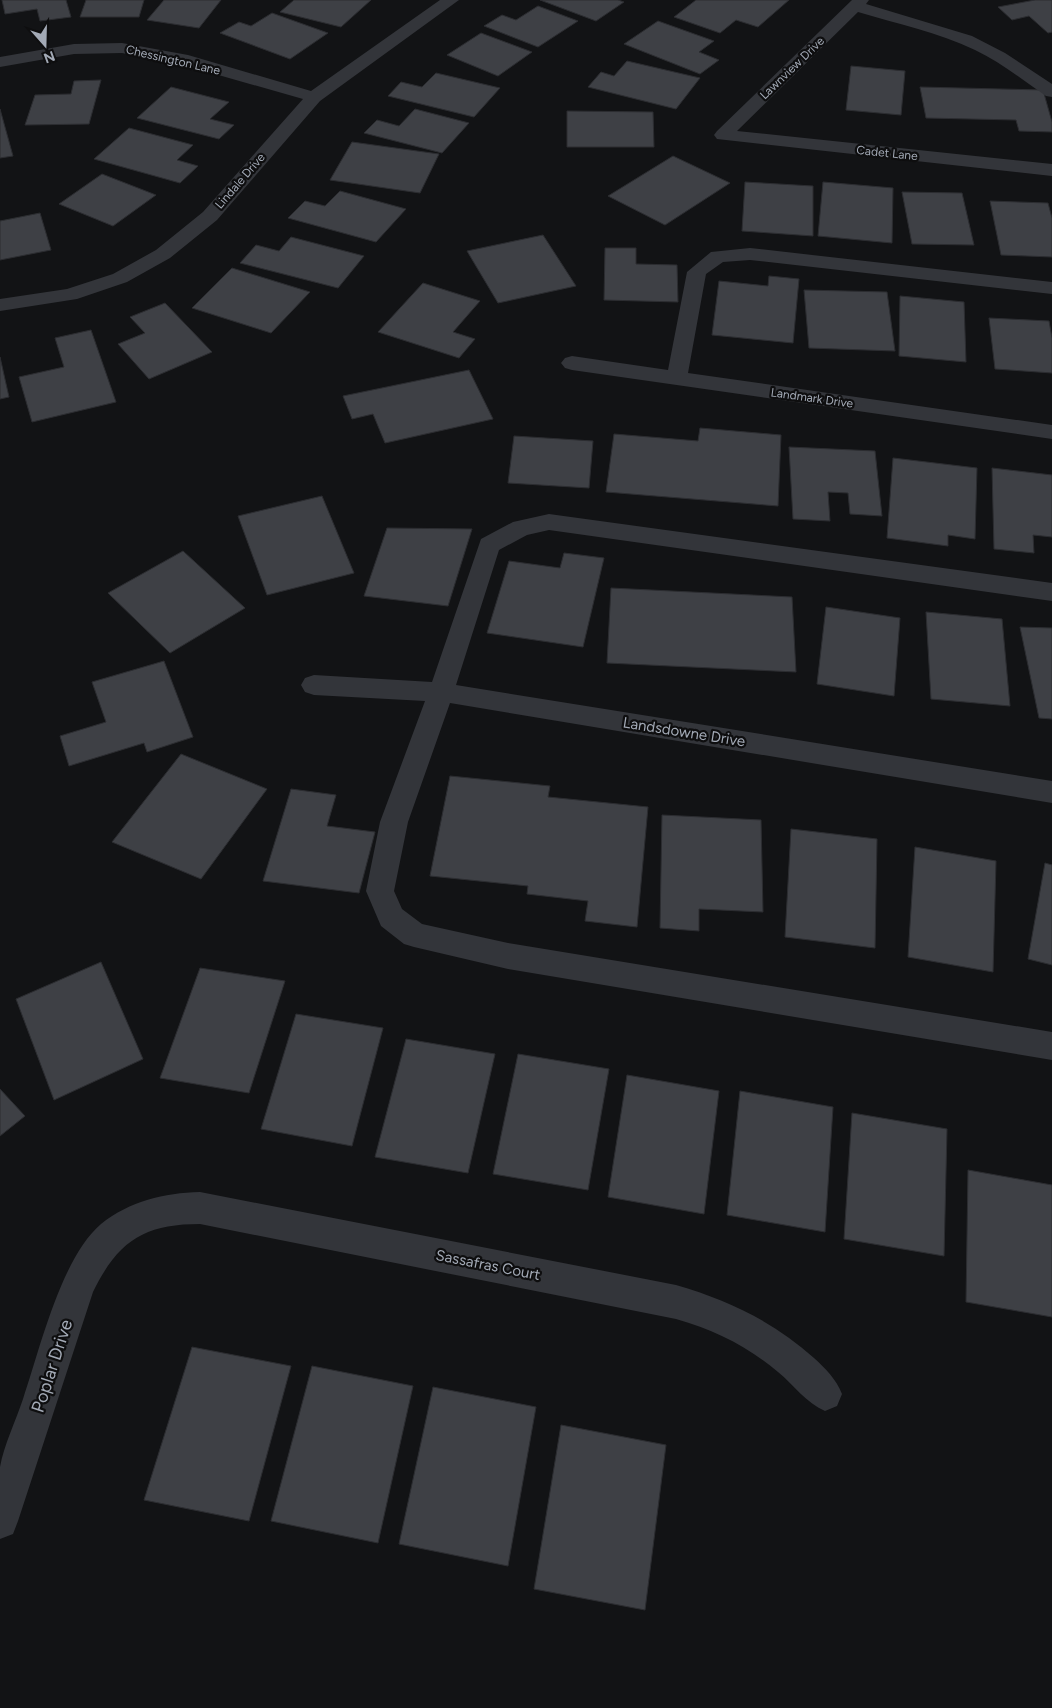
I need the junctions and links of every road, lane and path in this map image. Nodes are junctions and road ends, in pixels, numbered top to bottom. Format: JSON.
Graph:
{"nodes":[{"id":1,"x":450,"y":0,"type":"edge"},
{"id":2,"x":858,"y":3,"type":"edge"},
{"id":3,"x":0,"y":62,"type":"edge"},
{"id":4,"x":1052,"y":92,"type":"edge"},
{"id":5,"x":314,"y":97,"type":"junction"},
{"id":6,"x":723,"y":135,"type":"joint"},
{"id":7,"x":1052,"y":170,"type":"edge"},
{"id":8,"x":1052,"y":288,"type":"edge"},
{"id":9,"x":0,"y":305,"type":"edge"},
{"id":10,"x":572,"y":363,"type":"dead end"},
{"id":11,"x":677,"y":378,"type":"junction"},
{"id":12,"x":1052,"y":432,"type":"edge"},
{"id":13,"x":1052,"y":592,"type":"edge"},
{"id":14,"x":314,"y":685,"type":"dead end"},
{"id":15,"x":441,"y":692,"type":"junction"},
{"id":16,"x":1052,"y":792,"type":"edge"},
{"id":17,"x":1052,"y":1046,"type":"edge"},
{"id":18,"x":126,"y":1224,"type":"joint"},
{"id":19,"x":825,"y":1394,"type":"dead end"},
{"id":20,"x":0,"y":1521,"type":"edge"}],
"edges":[{"from":1,"to":5,"type":"street","name":"Lindale Drive"},
{"from":2,"to":4,"type":"street"},
{"from":2,"to":6,"type":"street","name":"Lawnview Drive"},
{"from":3,"to":5,"type":"street","name":"Chessington Lane"},
{"from":5,"to":9,"type":"street","name":"Lindale Drive"},
{"from":6,"to":7,"type":"street","name":"Cadet Lane"},
{"from":8,"to":11,"type":"street"},
{"from":10,"to":11,"type":"street","name":"Landmark Drive"},
{"from":11,"to":12,"type":"street","name":"Landmark Drive"},
{"from":13,"to":15,"type":"street"},
{"from":14,"to":15,"type":"street","name":"Landsdowne Drive"},
{"from":15,"to":16,"type":"street","name":"Landsdowne Drive"},
{"from":15,"to":17,"type":"street"},
{"from":18,"to":19,"type":"street","name":"Sassafras Court"},
{"from":18,"to":20,"type":"street","name":"Poplar Drive"}]}
